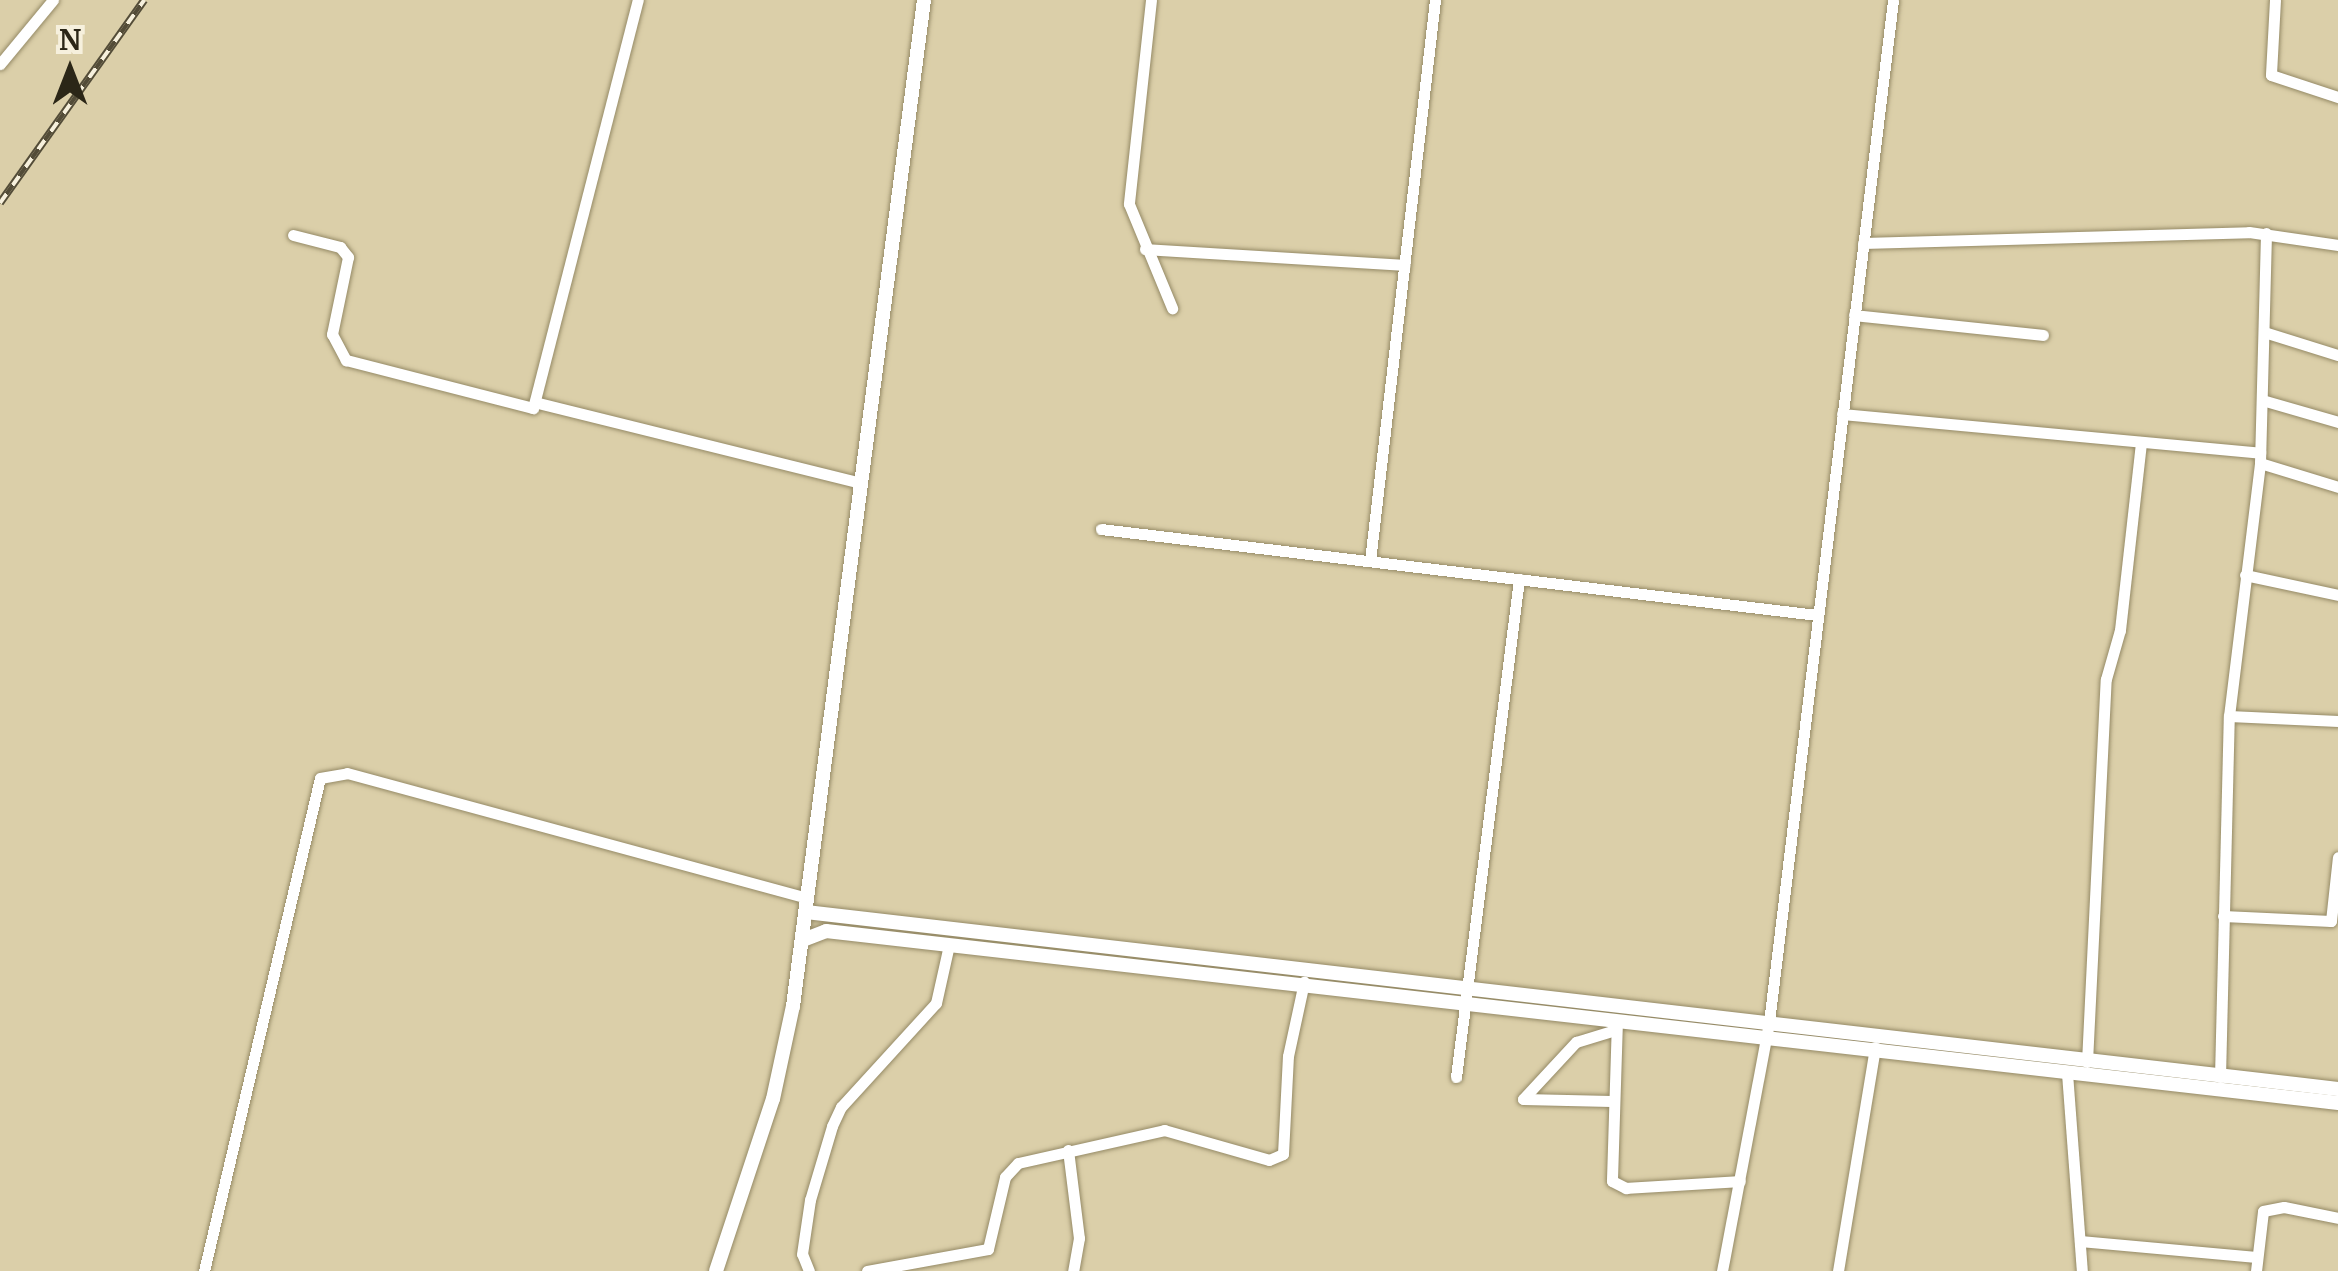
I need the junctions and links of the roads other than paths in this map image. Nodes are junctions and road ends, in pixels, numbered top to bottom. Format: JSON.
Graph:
{"nodes":[{"id":1,"x":53,"y":0,"type":"edge"},
{"id":2,"x":638,"y":0,"type":"edge"},
{"id":3,"x":921,"y":0,"type":"edge"},
{"id":4,"x":1151,"y":0,"type":"edge"},
{"id":5,"x":1435,"y":0,"type":"edge"},
{"id":6,"x":1893,"y":0,"type":"edge"},
{"id":7,"x":2276,"y":0,"type":"edge"},
{"id":8,"x":0,"y":64,"type":"edge"},
{"id":9,"x":2338,"y":97,"type":"edge"},
{"id":10,"x":2266,"y":232,"type":"junction"},
{"id":11,"x":293,"y":235,"type":"dead end"},
{"id":12,"x":1863,"y":243,"type":"junction"},
{"id":13,"x":2338,"y":245,"type":"edge"},
{"id":14,"x":1145,"y":248,"type":"junction"},
{"id":15,"x":1404,"y":265,"type":"junction"},
{"id":16,"x":1172,"y":308,"type":"dead end"},
{"id":17,"x":1854,"y":315,"type":"junction"},
{"id":18,"x":2264,"y":332,"type":"junction"},
{"id":19,"x":2044,"y":335,"type":"dead end"},
{"id":20,"x":2338,"y":354,"type":"edge"},
{"id":21,"x":2262,"y":400,"type":"junction"},
{"id":22,"x":538,"y":402,"type":"junction"},
{"id":23,"x":1842,"y":414,"type":"junction"},
{"id":24,"x":2338,"y":422,"type":"edge"},
{"id":25,"x":2140,"y":442,"type":"junction"},
{"id":26,"x":2260,"y":458,"type":"junction"},
{"id":27,"x":861,"y":483,"type":"junction"},
{"id":28,"x":2338,"y":487,"type":"edge"},
{"id":29,"x":1101,"y":529,"type":"dead end"},
{"id":30,"x":1370,"y":561,"type":"junction"},
{"id":31,"x":2245,"y":575,"type":"junction"},
{"id":32,"x":1520,"y":580,"type":"junction"},
{"id":33,"x":2338,"y":595,"type":"edge"},
{"id":34,"x":1817,"y":615,"type":"junction"},
{"id":35,"x":2228,"y":716,"type":"junction"},
{"id":36,"x":2338,"y":721,"type":"edge"},
{"id":37,"x":2338,"y":857,"type":"edge"},
{"id":38,"x":806,"y":905,"type":"junction"},
{"id":39,"x":2223,"y":916,"type":"junction"},
{"id":40,"x":803,"y":940,"type":"junction"},
{"id":41,"x":949,"y":945,"type":"junction"},
{"id":42,"x":1304,"y":982,"type":"junction"},
{"id":43,"x":1465,"y":994,"type":"junction"},
{"id":44,"x":1616,"y":1025,"type":"junction"},
{"id":45,"x":1767,"y":1028,"type":"junction"},
{"id":46,"x":1875,"y":1047,"type":"junction"},
{"id":47,"x":2087,"y":1062,"type":"junction"},
{"id":48,"x":2067,"y":1073,"type":"junction"},
{"id":49,"x":1456,"y":1076,"type":"dead end"},
{"id":50,"x":2220,"y":1077,"type":"junction"},
{"id":51,"x":2338,"y":1089,"type":"edge"},
{"id":52,"x":1611,"y":1101,"type":"junction"},
{"id":53,"x":2338,"y":1104,"type":"edge"},
{"id":54,"x":1068,"y":1150,"type":"junction"},
{"id":55,"x":1740,"y":1180,"type":"junction"},
{"id":56,"x":2338,"y":1218,"type":"edge"},
{"id":57,"x":2080,"y":1241,"type":"junction"},
{"id":58,"x":2256,"y":1257,"type":"junction"},
{"id":59,"x":204,"y":1271,"type":"edge"},
{"id":60,"x":716,"y":1271,"type":"edge"},
{"id":61,"x":808,"y":1271,"type":"edge"},
{"id":62,"x":868,"y":1271,"type":"edge"},
{"id":63,"x":1072,"y":1271,"type":"edge"},
{"id":64,"x":1722,"y":1271,"type":"edge"},
{"id":65,"x":1838,"y":1271,"type":"edge"},
{"id":66,"x":2082,"y":1271,"type":"edge"},
{"id":67,"x":2256,"y":1271,"type":"edge"}],
"edges":[{"from":1,"to":8,"type":"street"},
{"from":2,"to":22,"type":"street"},
{"from":3,"to":27,"type":"street"},
{"from":4,"to":14,"type":"street"},
{"from":5,"to":15,"type":"street"},
{"from":6,"to":12,"type":"street"},
{"from":7,"to":9,"type":"street"},
{"from":10,"to":12,"type":"street"},
{"from":10,"to":13,"type":"street"},
{"from":10,"to":18,"type":"street"},
{"from":11,"to":22,"type":"street"},
{"from":12,"to":17,"type":"street"},
{"from":14,"to":15,"type":"street"},
{"from":14,"to":16,"type":"street"},
{"from":15,"to":30,"type":"street"},
{"from":17,"to":19,"type":"street"},
{"from":17,"to":23,"type":"street"},
{"from":18,"to":20,"type":"street"},
{"from":18,"to":21,"type":"street"},
{"from":21,"to":24,"type":"street"},
{"from":21,"to":26,"type":"street"},
{"from":22,"to":27,"type":"street"},
{"from":23,"to":25,"type":"street"},
{"from":23,"to":34,"type":"street"},
{"from":25,"to":26,"type":"street"},
{"from":25,"to":47,"type":"street"},
{"from":26,"to":28,"type":"street"},
{"from":26,"to":31,"type":"street"},
{"from":27,"to":38,"type":"street"},
{"from":29,"to":30,"type":"street"},
{"from":30,"to":32,"type":"street"},
{"from":31,"to":33,"type":"street"},
{"from":31,"to":35,"type":"street"},
{"from":32,"to":34,"type":"street"},
{"from":32,"to":43,"type":"street"},
{"from":34,"to":45,"type":"street"},
{"from":35,"to":36,"type":"street"},
{"from":35,"to":39,"type":"street"},
{"from":37,"to":39,"type":"street"},
{"from":38,"to":40,"type":"street"},
{"from":38,"to":43,"type":"street"},
{"from":38,"to":59,"type":"street"},
{"from":39,"to":50,"type":"street"},
{"from":40,"to":41,"type":"street"},
{"from":40,"to":60,"type":"street"},
{"from":41,"to":42,"type":"street"},
{"from":41,"to":61,"type":"street"},
{"from":42,"to":43,"type":"street"},
{"from":42,"to":54,"type":"street"},
{"from":43,"to":44,"type":"street"},
{"from":43,"to":45,"type":"street"},
{"from":43,"to":49,"type":"street"},
{"from":44,"to":45,"type":"street"},
{"from":44,"to":52,"type":"street"},
{"from":44,"to":52,"type":"street"},
{"from":45,"to":46,"type":"street"},
{"from":45,"to":47,"type":"street"},
{"from":45,"to":55,"type":"street"},
{"from":46,"to":48,"type":"street"},
{"from":46,"to":65,"type":"street"},
{"from":47,"to":50,"type":"street"},
{"from":48,"to":53,"type":"street"},
{"from":48,"to":57,"type":"street"},
{"from":50,"to":51,"type":"street"},
{"from":52,"to":55,"type":"street"},
{"from":54,"to":62,"type":"street"},
{"from":54,"to":63,"type":"street"},
{"from":55,"to":64,"type":"street"},
{"from":56,"to":58,"type":"street"},
{"from":57,"to":58,"type":"street"},
{"from":57,"to":66,"type":"street"},
{"from":58,"to":67,"type":"street"}]}
